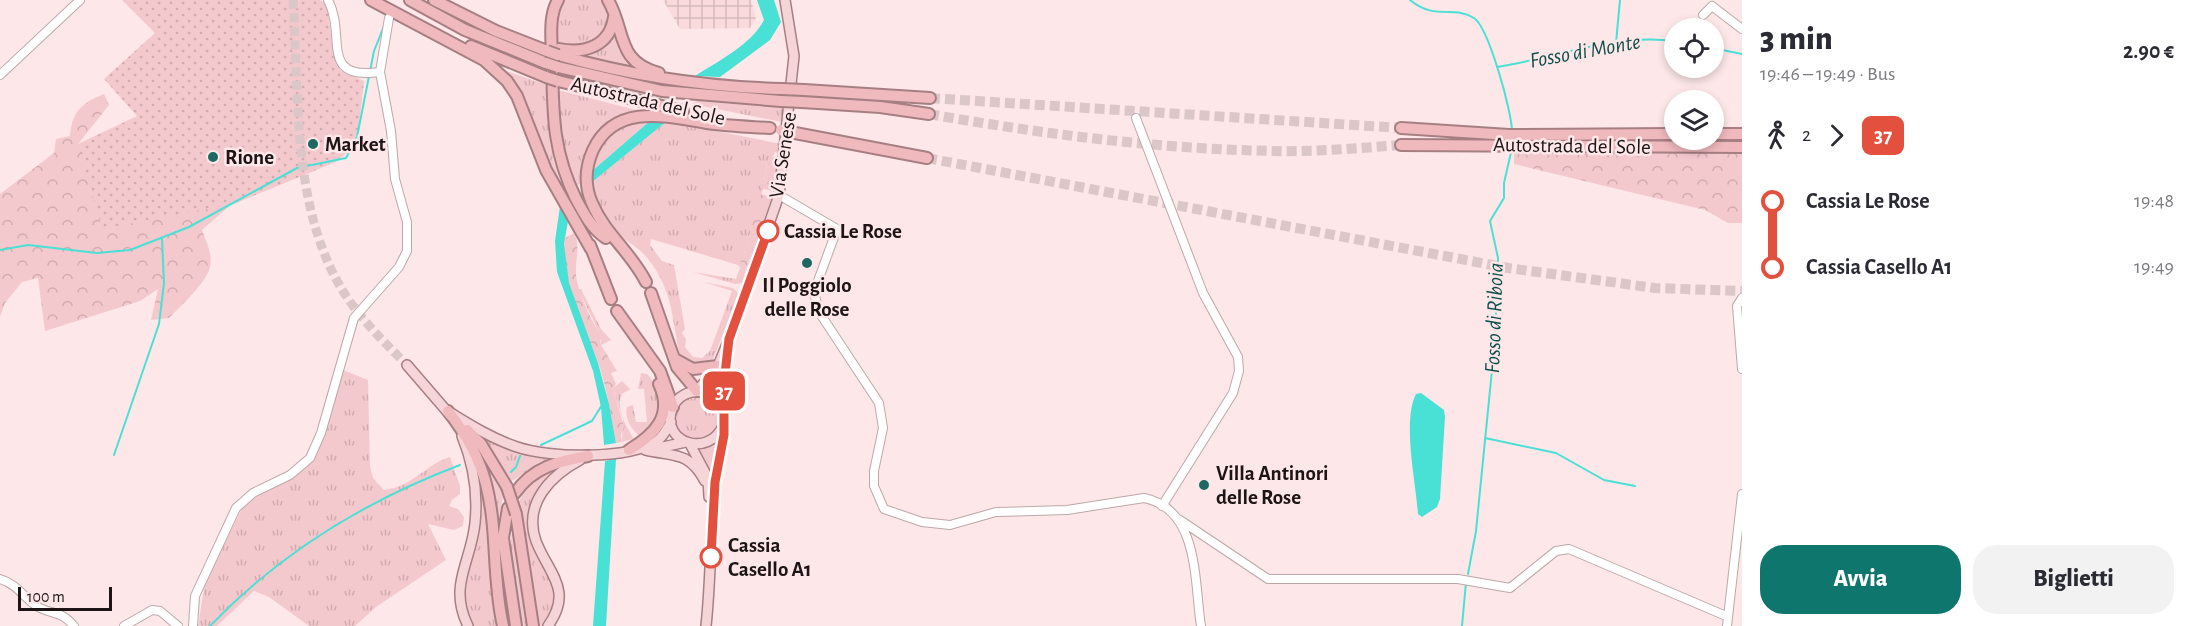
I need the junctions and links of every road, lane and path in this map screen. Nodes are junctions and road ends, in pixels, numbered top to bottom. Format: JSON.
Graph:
{"nodes":[{"id":1,"x":81,"y":0,"type":"edge"},
{"id":2,"x":328,"y":0,"type":"edge"},
{"id":3,"x":371,"y":0,"type":"edge"},
{"id":4,"x":383,"y":0,"type":"edge"},
{"id":5,"x":410,"y":0,"type":"edge"},
{"id":6,"x":434,"y":0,"type":"edge"},
{"id":7,"x":558,"y":0,"type":"edge"},
{"id":8,"x":608,"y":0,"type":"edge"},
{"id":9,"x":785,"y":0,"type":"edge"},
{"id":10,"x":615,"y":14,"type":"junction"},
{"id":11,"x":1703,"y":15,"type":"dead end"},
{"id":12,"x":389,"y":18,"type":"dead end"},
{"id":13,"x":1742,"y":29,"type":"edge"},
{"id":14,"x":558,"y":52,"type":"junction"},
{"id":15,"x":380,"y":72,"type":"junction"},
{"id":16,"x":0,"y":75,"type":"edge"},
{"id":17,"x":682,"y":79,"type":"junction"},
{"id":18,"x":930,"y":98,"type":"tunnel mouth"},
{"id":19,"x":929,"y":114,"type":"tunnel mouth"},
{"id":20,"x":684,"y":115,"type":"junction"},
{"id":21,"x":1136,"y":118,"type":"dead end"},
{"id":22,"x":1401,"y":128,"type":"tunnel mouth"},
{"id":23,"x":1664,"y":134,"type":"edge"},
{"id":24,"x":1724,"y":134,"type":"edge"},
{"id":25,"x":1742,"y":134,"type":"edge"},
{"id":26,"x":1512,"y":140,"type":"junction"},
{"id":27,"x":1401,"y":145,"type":"tunnel mouth"},
{"id":28,"x":1742,"y":147,"type":"edge"},
{"id":29,"x":927,"y":158,"type":"tunnel mouth"},
{"id":30,"x":779,"y":195,"type":"junction"},
{"id":31,"x":589,"y":227,"type":"junction"},
{"id":32,"x":617,"y":244,"type":"junction"},
{"id":33,"x":591,"y":249,"type":"junction"},
{"id":34,"x":646,"y":282,"type":"dead end"},
{"id":35,"x":651,"y":293,"type":"dead end"},
{"id":36,"x":1742,"y":298,"type":"edge"},
{"id":37,"x":611,"y":299,"type":"dead end"},
{"id":38,"x":617,"y":310,"type":"dead end"},
{"id":39,"x":729,"y":339,"type":"junction"},
{"id":40,"x":673,"y":356,"type":"junction"},
{"id":41,"x":648,"y":357,"type":"junction"},
{"id":42,"x":407,"y":365,"type":"tunnel mouth"},
{"id":43,"x":718,"y":366,"type":"junction"},
{"id":44,"x":1742,"y":369,"type":"edge"},
{"id":45,"x":697,"y":391,"type":"junction"},
{"id":46,"x":673,"y":407,"type":"junction"},
{"id":47,"x":448,"y":411,"type":"junction"},
{"id":48,"x":724,"y":413,"type":"junction"},
{"id":49,"x":671,"y":422,"type":"junction"},
{"id":50,"x":724,"y":424,"type":"junction"},
{"id":51,"x":688,"y":443,"type":"junction"},
{"id":52,"x":629,"y":450,"type":"junction"},
{"id":53,"x":645,"y":450,"type":"junction"},
{"id":54,"x":588,"y":456,"type":"junction"},
{"id":55,"x":709,"y":488,"type":"junction"},
{"id":56,"x":511,"y":490,"type":"junction"},
{"id":57,"x":1742,"y":494,"type":"edge"},
{"id":58,"x":1162,"y":506,"type":"junction"},
{"id":59,"x":512,"y":511,"type":"junction"},
{"id":60,"x":1179,"y":519,"type":"junction"},
{"id":61,"x":711,"y":526,"type":"junction"},
{"id":62,"x":0,"y":579,"type":"edge"},
{"id":63,"x":1726,"y":616,"type":"junction"},
{"id":64,"x":74,"y":626,"type":"edge"},
{"id":65,"x":124,"y":626,"type":"edge"},
{"id":66,"x":178,"y":626,"type":"edge"},
{"id":67,"x":193,"y":626,"type":"edge"},
{"id":68,"x":468,"y":626,"type":"edge"},
{"id":69,"x":504,"y":626,"type":"edge"},
{"id":70,"x":516,"y":626,"type":"edge"},
{"id":71,"x":532,"y":626,"type":"edge"},
{"id":72,"x":548,"y":626,"type":"edge"},
{"id":73,"x":705,"y":626,"type":"edge"},
{"id":74,"x":1201,"y":626,"type":"edge"},
{"id":75,"x":1727,"y":626,"type":"edge"}],
"edges":[{"from":1,"to":16,"type":"street"},
{"from":2,"to":15,"type":"street"},
{"from":3,"to":33,"type":"highway"},
{"from":4,"to":20,"type":"highway","name":"Autostrada del Sole","bridge":true},
{"from":5,"to":19,"type":"highway","name":"Autostrada del Sole","bridge":true},
{"from":6,"to":14,"type":"highway","name":"Autostrada del Sole","bridge":true},
{"from":7,"to":31,"type":"highway"},
{"from":8,"to":10,"type":"highway"},
{"from":9,"to":30,"type":"main road","name":"Via Senese"},
{"from":10,"to":14,"type":"highway"},
{"from":10,"to":17,"type":"highway"},
{"from":11,"to":13,"type":"street"},
{"from":12,"to":15,"type":"street"},
{"from":14,"to":17,"type":"highway","name":"Autostrada del Sole"},
{"from":15,"to":67,"type":"street"},
{"from":17,"to":18,"type":"highway","bridge":true},
{"from":20,"to":29,"type":"highway","name":"Autostrada del Sole","bridge":true},
{"from":20,"to":32,"type":"highway"},
{"from":21,"to":58,"type":"street"},
{"from":22,"to":26,"type":"highway","name":"Autostrada del Sole"},
{"from":23,"to":26,"type":"highway","name":"Autostrada del Sole"},
{"from":24,"to":25,"type":"highway"},
{"from":26,"to":27,"type":"highway","name":"Autostrada del Sole"},
{"from":26,"to":28,"type":"highway","name":"Autostrada del Sole"},
{"from":30,"to":39,"type":"main road","name":"Via Senese"},
{"from":30,"to":58,"type":"street"},
{"from":31,"to":32,"type":"highway"},
{"from":31,"to":33,"type":"highway"},
{"from":32,"to":34,"type":"highway"},
{"from":33,"to":37,"type":"highway"},
{"from":35,"to":40,"type":"highway"},
{"from":36,"to":44,"type":"street"},
{"from":38,"to":41,"type":"highway"},
{"from":39,"to":43,"type":"main road","name":"Via Senese"},
{"from":39,"to":48,"type":"main road","name":"Via Senese"},
{"from":40,"to":43,"type":"highway"},
{"from":40,"to":45,"type":"highway"},
{"from":41,"to":46,"type":"highway"},
{"from":41,"to":52,"type":"highway"},
{"from":42,"to":47,"type":"main road"},
{"from":43,"to":45,"type":"main road","name":"Via Senese"},
{"from":45,"to":46,"type":"main road"},
{"from":45,"to":48,"type":"main road"},
{"from":46,"to":49,"type":"main road"},
{"from":47,"to":54,"type":"main road"},
{"from":47,"to":56,"type":"highway"},
{"from":47,"to":68,"type":"main road"},
{"from":47,"to":69,"type":"highway"},
{"from":48,"to":50,"type":"main road"},
{"from":49,"to":51,"type":"main road"},
{"from":49,"to":52,"type":"main road"},
{"from":50,"to":51,"type":"main road"},
{"from":50,"to":61,"type":"main road"},
{"from":51,"to":53,"type":"main road"},
{"from":51,"to":55,"type":"main road"},
{"from":52,"to":53,"type":"main road"},
{"from":52,"to":54,"type":"main road"},
{"from":53,"to":55,"type":"main road"},
{"from":54,"to":56,"type":"highway"},
{"from":54,"to":72,"type":"main road"},
{"from":55,"to":61,"type":"main road"},
{"from":56,"to":59,"type":"highway","bridge":true},
{"from":57,"to":63,"type":"street"},
{"from":58,"to":60,"type":"street"},
{"from":59,"to":70,"type":"highway"},
{"from":59,"to":71,"type":"highway"},
{"from":60,"to":63,"type":"street"},
{"from":60,"to":74,"type":"street"},
{"from":61,"to":73,"type":"main road"},
{"from":62,"to":64,"type":"street"},
{"from":63,"to":75,"type":"street"},
{"from":65,"to":66,"type":"street"}]}
